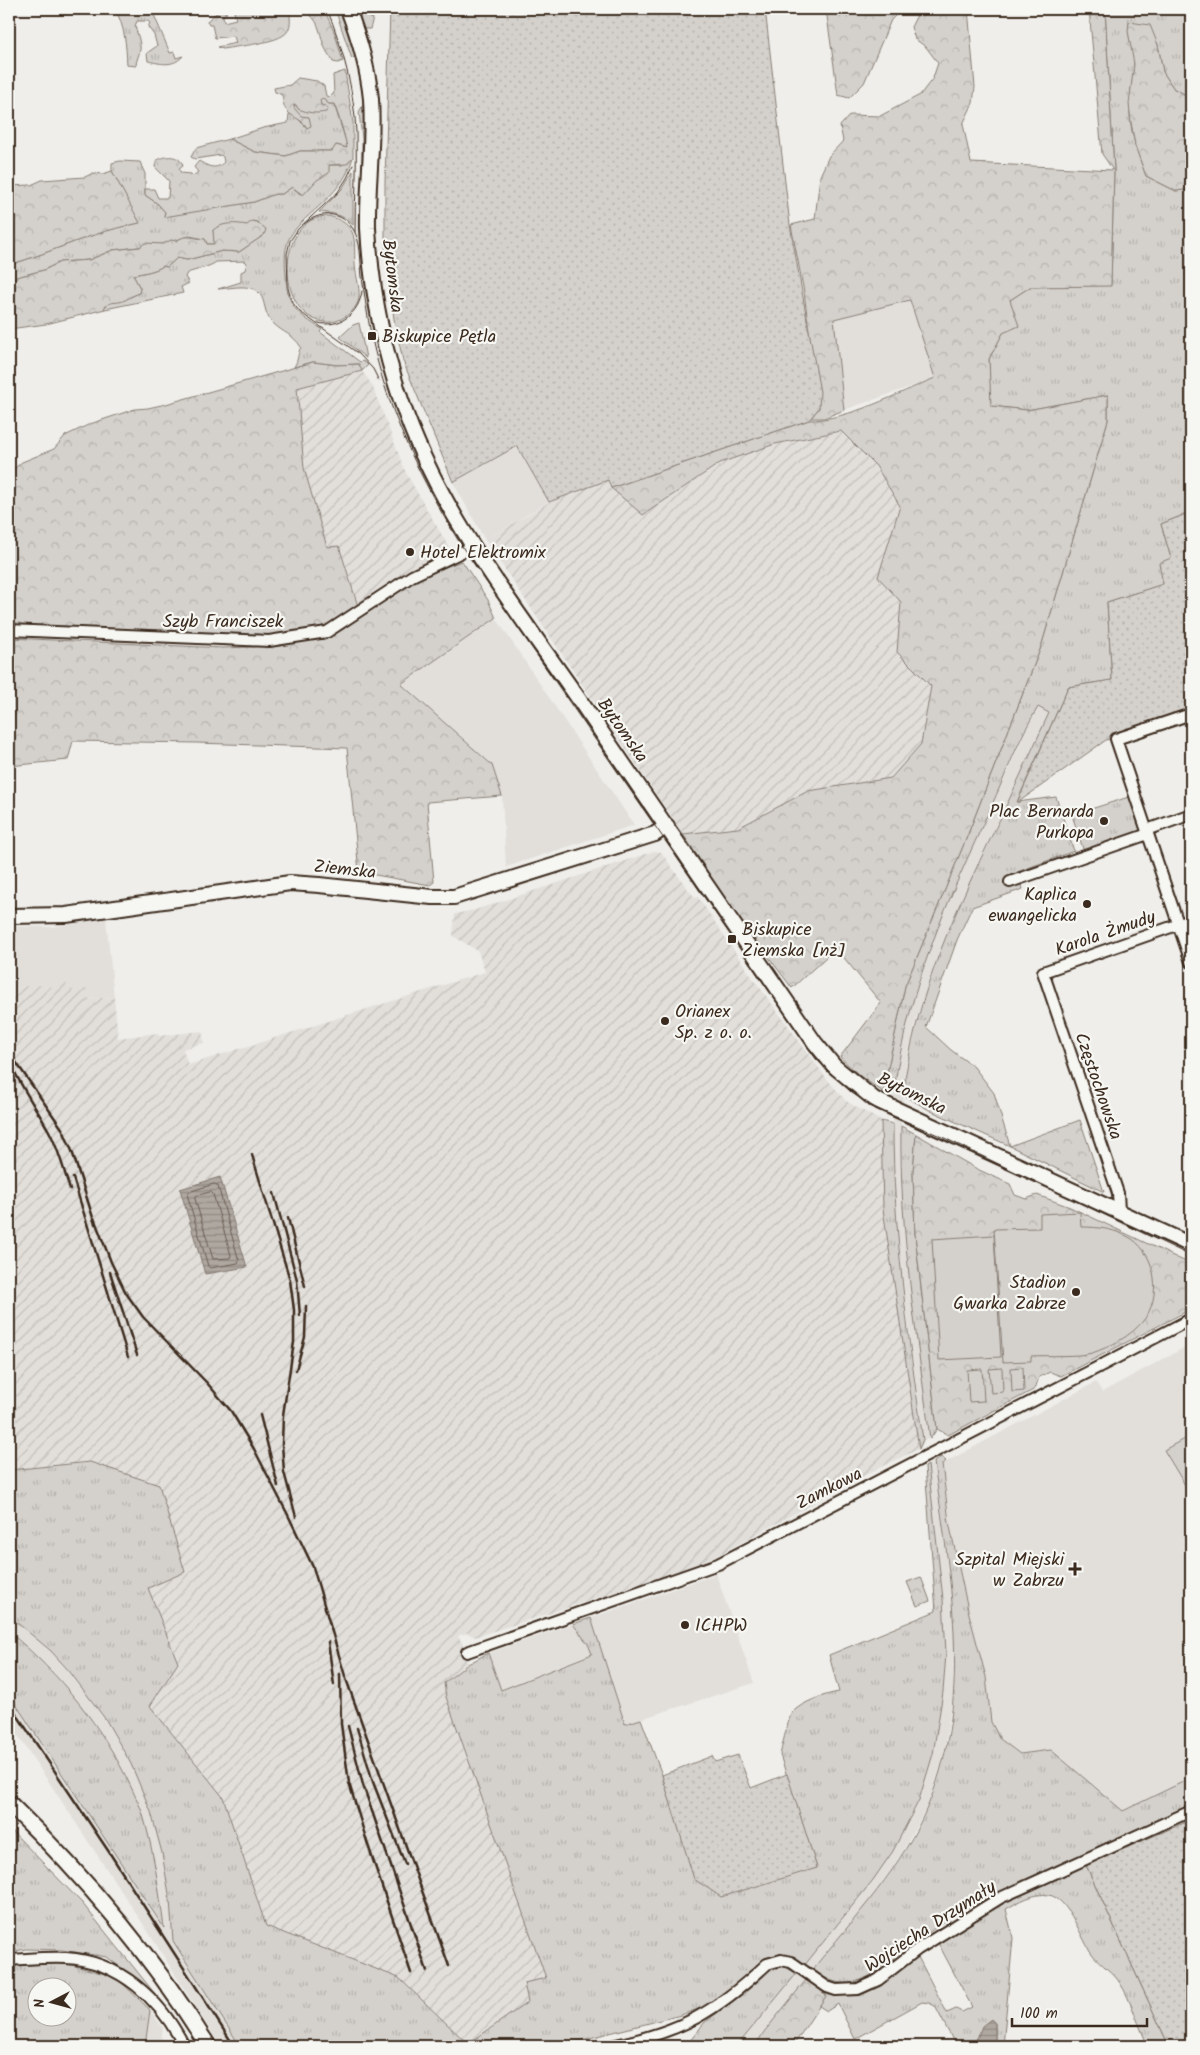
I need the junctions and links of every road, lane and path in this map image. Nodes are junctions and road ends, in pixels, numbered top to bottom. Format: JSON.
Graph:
{"nodes":[{"id":1,"x":348,"y":9,"type":"edge"},
{"id":2,"x":474,"y":546,"type":"junction"},
{"id":3,"x":9,"y":630,"type":"edge"},
{"id":4,"x":1191,"y":714,"type":"edge"},
{"id":5,"x":1191,"y":814,"type":"edge"},
{"id":6,"x":667,"y":826,"type":"junction"},
{"id":7,"x":1147,"y":832,"type":"junction"},
{"id":8,"x":1010,"y":882,"type":"dead end"},
{"id":9,"x":9,"y":916,"type":"edge"},
{"id":10,"x":1191,"y":920,"type":"edge"},
{"id":11,"x":1178,"y":925,"type":"junction"},
{"id":12,"x":1191,"y":962,"type":"edge"},
{"id":13,"x":1043,"y":972,"type":"joint"},
{"id":14,"x":1119,"y":1211,"type":"junction"},
{"id":15,"x":1191,"y":1245,"type":"edge"},
{"id":16,"x":1191,"y":1319,"type":"edge"},
{"id":17,"x":467,"y":1652,"type":"dead end"},
{"id":18,"x":9,"y":1804,"type":"edge"},
{"id":19,"x":1191,"y":1811,"type":"edge"},
{"id":20,"x":9,"y":1818,"type":"edge"},
{"id":21,"x":9,"y":1960,"type":"edge"},
{"id":22,"x":184,"y":2046,"type":"edge"},
{"id":23,"x":196,"y":2046,"type":"edge"},
{"id":24,"x":208,"y":2046,"type":"edge"},
{"id":25,"x":611,"y":2046,"type":"edge"}],
"edges":[{"from":1,"to":2,"type":"street","name":"Bytomska"},
{"from":2,"to":3,"type":"street","name":"Szyb Franciszek"},
{"from":2,"to":6,"type":"street","name":"Bytomska"},
{"from":4,"to":7,"type":"street"},
{"from":5,"to":7,"type":"street"},
{"from":6,"to":9,"type":"street","name":"Ziemska"},
{"from":6,"to":14,"type":"street","name":"Bytomska"},
{"from":7,"to":8,"type":"street"},
{"from":7,"to":11,"type":"street"},
{"from":10,"to":11,"type":"street","name":"Karola Żmudy"},
{"from":11,"to":12,"type":"street"},
{"from":11,"to":13,"type":"street","name":"Karola Żmudy"},
{"from":13,"to":14,"type":"street","name":"Częstochowska"},
{"from":14,"to":15,"type":"street","name":"Bytomska"},
{"from":16,"to":17,"type":"street","name":"Zamkowa"},
{"from":18,"to":24,"type":"main road"},
{"from":19,"to":25,"type":"street","name":"Wojciecha Drzymały"},
{"from":20,"to":23,"type":"main road"},
{"from":21,"to":22,"type":"street"}]}
